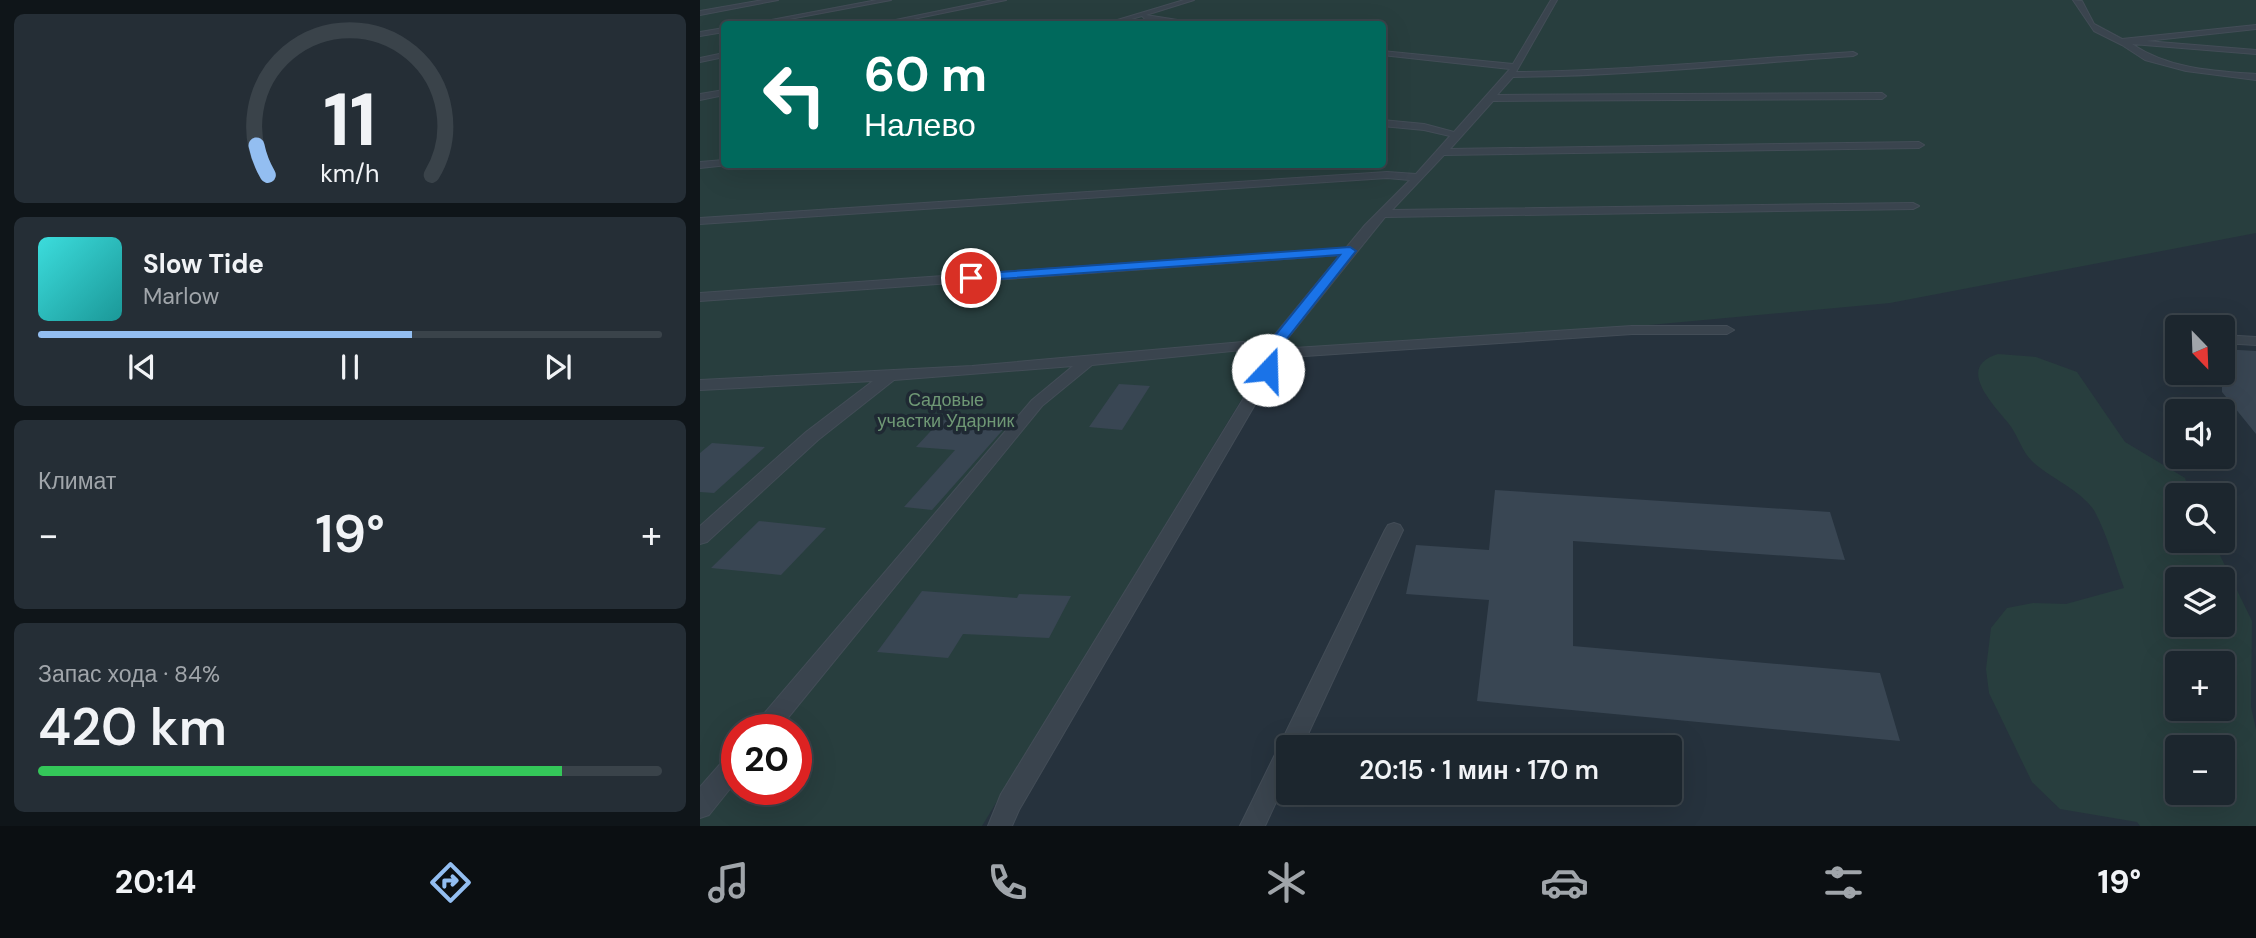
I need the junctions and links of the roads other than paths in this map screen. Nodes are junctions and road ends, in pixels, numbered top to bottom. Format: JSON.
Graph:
{"nodes":[{"id":1,"x":775,"y":0,"type":"edge"},
{"id":2,"x":888,"y":0,"type":"edge"},
{"id":3,"x":1003,"y":0,"type":"edge"},
{"id":4,"x":1191,"y":0,"type":"edge"},
{"id":5,"x":1554,"y":0,"type":"edge"},
{"id":6,"x":2077,"y":0,"type":"edge"},
{"id":7,"x":700,"y":13,"type":"edge"},
{"id":8,"x":1139,"y":16,"type":"junction"},
{"id":9,"x":771,"y":21,"type":"edge"},
{"id":10,"x":895,"y":21,"type":"edge"},
{"id":11,"x":1120,"y":21,"type":"edge"},
{"id":12,"x":1171,"y":21,"type":"edge"},
{"id":13,"x":2256,"y":27,"type":"edge"},
{"id":14,"x":721,"y":30,"type":"edge"},
{"id":15,"x":700,"y":34,"type":"edge"},
{"id":16,"x":2122,"y":41,"type":"junction"},
{"id":17,"x":2256,"y":52,"type":"edge"},
{"id":18,"x":1386,"y":54,"type":"edge"},
{"id":19,"x":1853,"y":54,"type":"dead end"},
{"id":20,"x":721,"y":56,"type":"edge"},
{"id":21,"x":700,"y":60,"type":"edge"},
{"id":22,"x":1513,"y":71,"type":"junction"},
{"id":23,"x":2256,"y":77,"type":"edge"},
{"id":24,"x":721,"y":94,"type":"edge"},
{"id":25,"x":1882,"y":96,"type":"dead end"},
{"id":26,"x":700,"y":97,"type":"edge"},
{"id":27,"x":1490,"y":99,"type":"junction"},
{"id":28,"x":1386,"y":122,"type":"edge"},
{"id":29,"x":1456,"y":135,"type":"junction"},
{"id":30,"x":1919,"y":145,"type":"dead end"},
{"id":31,"x":1442,"y":152,"type":"junction"},
{"id":32,"x":721,"y":163,"type":"edge"},
{"id":33,"x":700,"y":165,"type":"edge"},
{"id":34,"x":1418,"y":177,"type":"junction"},
{"id":35,"x":1913,"y":206,"type":"dead end"},
{"id":36,"x":1382,"y":214,"type":"junction"},
{"id":37,"x":700,"y":221,"type":"edge"},
{"id":38,"x":1350,"y":251,"type":"junction"},
{"id":39,"x":700,"y":297,"type":"edge"},
{"id":40,"x":1727,"y":330,"type":"dead end"},
{"id":41,"x":2235,"y":340,"type":"edge"},
{"id":42,"x":2256,"y":341,"type":"edge"},
{"id":43,"x":1267,"y":354,"type":"junction"},
{"id":44,"x":1086,"y":363,"type":"junction"},
{"id":45,"x":888,"y":377,"type":"junction"},
{"id":46,"x":700,"y":385,"type":"edge"},
{"id":47,"x":1394,"y":530,"type":"dead end"},
{"id":48,"x":700,"y":537,"type":"edge"},
{"id":49,"x":777,"y":714,"type":"edge"},
{"id":50,"x":1296,"y":735,"type":"edge"},
{"id":51,"x":1276,"y":776,"type":"edge"},
{"id":52,"x":721,"y":781,"type":"edge"},
{"id":53,"x":700,"y":806,"type":"edge"},
{"id":54,"x":1000,"y":826,"type":"edge"},
{"id":55,"x":1252,"y":826,"type":"edge"}],
"edges":[{"from":1,"to":7,"type":"lane"},
{"from":2,"to":9,"type":"lane"},
{"from":3,"to":10,"type":"lane"},
{"from":4,"to":8,"type":"lane"},
{"from":5,"to":22,"type":"lane"},
{"from":6,"to":16,"type":"lane"},
{"from":8,"to":11,"type":"lane"},
{"from":8,"to":12,"type":"lane"},
{"from":13,"to":16,"type":"lane"},
{"from":14,"to":15,"type":"lane"},
{"from":16,"to":17,"type":"lane"},
{"from":16,"to":23,"type":"lane"},
{"from":18,"to":22,"type":"lane"},
{"from":19,"to":22,"type":"lane"},
{"from":20,"to":21,"type":"lane"},
{"from":22,"to":27,"type":"lane"},
{"from":24,"to":26,"type":"lane"},
{"from":25,"to":27,"type":"lane"},
{"from":27,"to":29,"type":"lane"},
{"from":28,"to":29,"type":"lane"},
{"from":29,"to":31,"type":"lane"},
{"from":30,"to":31,"type":"lane"},
{"from":31,"to":34,"type":"lane"},
{"from":32,"to":33,"type":"lane"},
{"from":34,"to":36,"type":"lane"},
{"from":34,"to":37,"type":"lane"},
{"from":35,"to":36,"type":"lane"},
{"from":36,"to":38,"type":"lane"},
{"from":38,"to":39,"type":"lane"},
{"from":38,"to":43,"type":"lane"},
{"from":40,"to":43,"type":"lane"},
{"from":41,"to":42,"type":"lane"},
{"from":43,"to":44,"type":"lane"},
{"from":43,"to":54,"type":"lane"},
{"from":44,"to":45,"type":"lane"},
{"from":44,"to":49,"type":"lane"},
{"from":45,"to":46,"type":"lane"},
{"from":45,"to":48,"type":"lane"},
{"from":47,"to":50,"type":"lane"},
{"from":51,"to":55,"type":"lane"},
{"from":52,"to":53,"type":"lane"}]}
